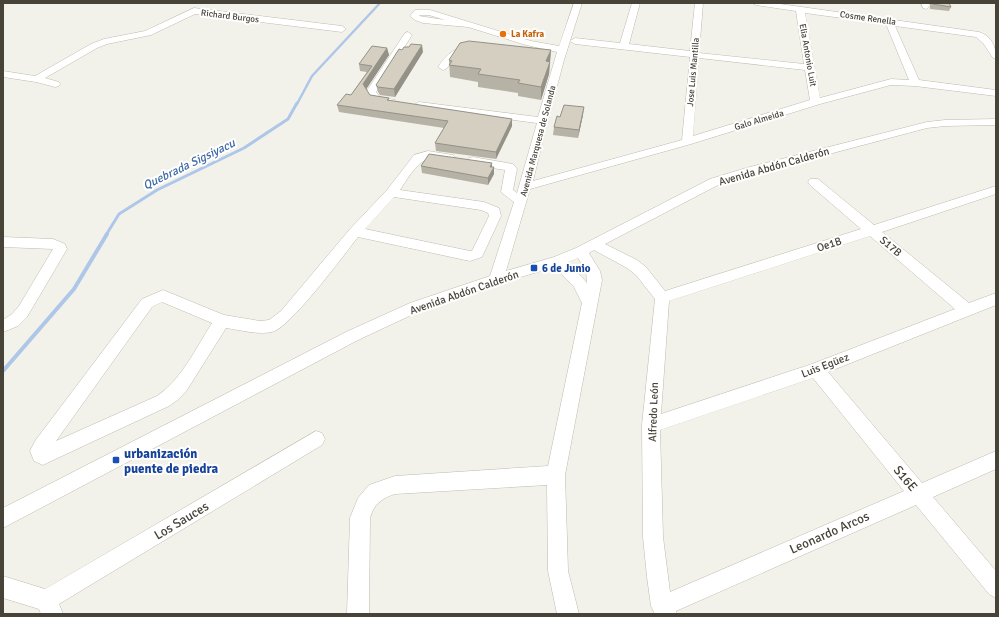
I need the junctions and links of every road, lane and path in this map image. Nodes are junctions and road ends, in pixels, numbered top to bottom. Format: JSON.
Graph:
{"nodes":[{"id":1,"x":578,"y":3,"type":"edge"},
{"id":2,"x":636,"y":3,"type":"edge"},
{"id":3,"x":699,"y":3,"type":"edge"},
{"id":4,"x":756,"y":3,"type":"edge"},
{"id":5,"x":800,"y":9,"type":"junction"},
{"id":6,"x":889,"y":21,"type":"junction"},
{"id":7,"x":468,"y":24,"type":"junction"},
{"id":8,"x":342,"y":29,"type":"dead end"},
{"id":9,"x":408,"y":34,"type":"dead end"},
{"id":10,"x":575,"y":41,"type":"dead end"},
{"id":11,"x":624,"y":46,"type":"junction"},
{"id":12,"x":483,"y":49,"type":"edge"},
{"id":13,"x":694,"y":55,"type":"junction"},
{"id":14,"x":558,"y":56,"type":"junction"},
{"id":15,"x":996,"y":56,"type":"edge"},
{"id":16,"x":443,"y":67,"type":"dead end"},
{"id":17,"x":809,"y":68,"type":"junction"},
{"id":18,"x":3,"y":74,"type":"edge"},
{"id":19,"x":38,"y":79,"type":"junction"},
{"id":20,"x":915,"y":82,"type":"junction"},
{"id":21,"x":55,"y":84,"type":"dead end"},
{"id":22,"x":996,"y":93,"type":"edge"},
{"id":23,"x":816,"y":102,"type":"junction"},
{"id":24,"x":544,"y":121,"type":"junction"},
{"id":25,"x":996,"y":122,"type":"edge"},
{"id":26,"x":687,"y":142,"type":"junction"},
{"id":27,"x":814,"y":182,"type":"dead end"},
{"id":28,"x":525,"y":188,"type":"junction"},
{"id":29,"x":996,"y":190,"type":"edge"},
{"id":30,"x":391,"y":193,"type":"junction"},
{"id":31,"x":521,"y":201,"type":"junction"},
{"id":32,"x":872,"y":231,"type":"junction"},
{"id":33,"x":355,"y":232,"type":"junction"},
{"id":34,"x":3,"y":242,"type":"edge"},
{"id":35,"x":587,"y":248,"type":"junction"},
{"id":36,"x":558,"y":261,"type":"junction"},
{"id":37,"x":496,"y":278,"type":"junction"},
{"id":38,"x":662,"y":298,"type":"junction"},
{"id":39,"x":996,"y":300,"type":"edge"},
{"id":40,"x":589,"y":303,"type":"junction"},
{"id":41,"x":967,"y":310,"type":"junction"},
{"id":42,"x":222,"y":321,"type":"junction"},
{"id":43,"x":3,"y":326,"type":"edge"},
{"id":44,"x":816,"y":370,"type":"junction"},
{"id":45,"x":652,"y":425,"type":"junction"},
{"id":46,"x":316,"y":439,"type":"dead end"},
{"id":47,"x":996,"y":460,"type":"edge"},
{"id":48,"x":556,"y":475,"type":"junction"},
{"id":49,"x":918,"y":493,"type":"junction"},
{"id":50,"x":3,"y":518,"type":"edge"},
{"id":51,"x":3,"y":587,"type":"edge"},
{"id":52,"x":996,"y":587,"type":"edge"},
{"id":53,"x":49,"y":607,"type":"edge"},
{"id":54,"x":664,"y":610,"type":"edge"},
{"id":55,"x":358,"y":614,"type":"edge"},
{"id":56,"x":568,"y":614,"type":"edge"}],
"edges":[{"from":1,"to":14,"type":"street","name":"Avenida Marquesa de Solanda"},
{"from":2,"to":11,"type":"street"},
{"from":3,"to":13,"type":"street","name":"Jose Luis Mantilla"},
{"from":4,"to":5,"type":"street","name":"Cosme Renella"},
{"from":5,"to":6,"type":"street","name":"Cosme Renella"},
{"from":5,"to":17,"type":"street","name":"Elia Antonio Luit"},
{"from":6,"to":15,"type":"street","name":"Cosme Renella"},
{"from":6,"to":20,"type":"street"},
{"from":7,"to":7,"type":"street"},
{"from":7,"to":14,"type":"street"},
{"from":8,"to":19,"type":"street","name":"Richard Burgos"},
{"from":9,"to":24,"type":"street"},
{"from":10,"to":11,"type":"street"},
{"from":11,"to":13,"type":"street"},
{"from":12,"to":16,"type":"street"},
{"from":13,"to":17,"type":"street"},
{"from":13,"to":26,"type":"street","name":"Jose Luis Mantilla"},
{"from":14,"to":24,"type":"street","name":"Avenida Marquesa de Solanda"},
{"from":17,"to":23,"type":"street","name":"Elia Antonio Luit"},
{"from":18,"to":19,"type":"street"},
{"from":19,"to":21,"type":"street"},
{"from":20,"to":22,"type":"street","name":"Galo Almeida"},
{"from":20,"to":23,"type":"street","name":"Galo Almeida"},
{"from":23,"to":26,"type":"street","name":"Galo Almeida"},
{"from":24,"to":28,"type":"street","name":"Avenida Marquesa de Solanda"},
{"from":25,"to":35,"type":"street","name":"Avenida Abdón Calderón"},
{"from":26,"to":28,"type":"street","name":"Galo Almeida"},
{"from":27,"to":32,"type":"street","name":"S17B"},
{"from":28,"to":31,"type":"street","name":"Avenida Marquesa de Solanda"},
{"from":29,"to":32,"type":"street","name":"Oe1B"},
{"from":30,"to":31,"type":"street"},
{"from":30,"to":33,"type":"street"},
{"from":30,"to":33,"type":"street"},
{"from":31,"to":37,"type":"street","name":"Avenida Marquesa de Solanda"},
{"from":32,"to":38,"type":"street","name":"Oe1B"},
{"from":32,"to":41,"type":"street","name":"S17B"},
{"from":33,"to":42,"type":"street"},
{"from":34,"to":43,"type":"street"},
{"from":35,"to":36,"type":"street","name":"Avenida Abdón Calderón"},
{"from":35,"to":38,"type":"street"},
{"from":35,"to":40,"type":"street"},
{"from":36,"to":37,"type":"street","name":"Avenida Abdón Calderón"},
{"from":36,"to":40,"type":"street"},
{"from":37,"to":50,"type":"street","name":"Avenida Abdón Calderón"},
{"from":38,"to":45,"type":"street","name":"Alfredo León"},
{"from":39,"to":41,"type":"street","name":"Luis Egüez"},
{"from":40,"to":48,"type":"street"},
{"from":41,"to":44,"type":"street","name":"Luis Egüez"},
{"from":42,"to":42,"type":"street"},
{"from":44,"to":45,"type":"street","name":"Luis Egüez"},
{"from":44,"to":49,"type":"street","name":"S16E"},
{"from":45,"to":54,"type":"street","name":"Alfredo León"},
{"from":46,"to":53,"type":"street","name":"Los Sauces"},
{"from":47,"to":49,"type":"street","name":"Leonardo Arcos"},
{"from":48,"to":55,"type":"street"},
{"from":48,"to":56,"type":"street"},
{"from":49,"to":52,"type":"street","name":"S16E"},
{"from":49,"to":54,"type":"street","name":"Leonardo Arcos"},
{"from":51,"to":53,"type":"street"}]}
